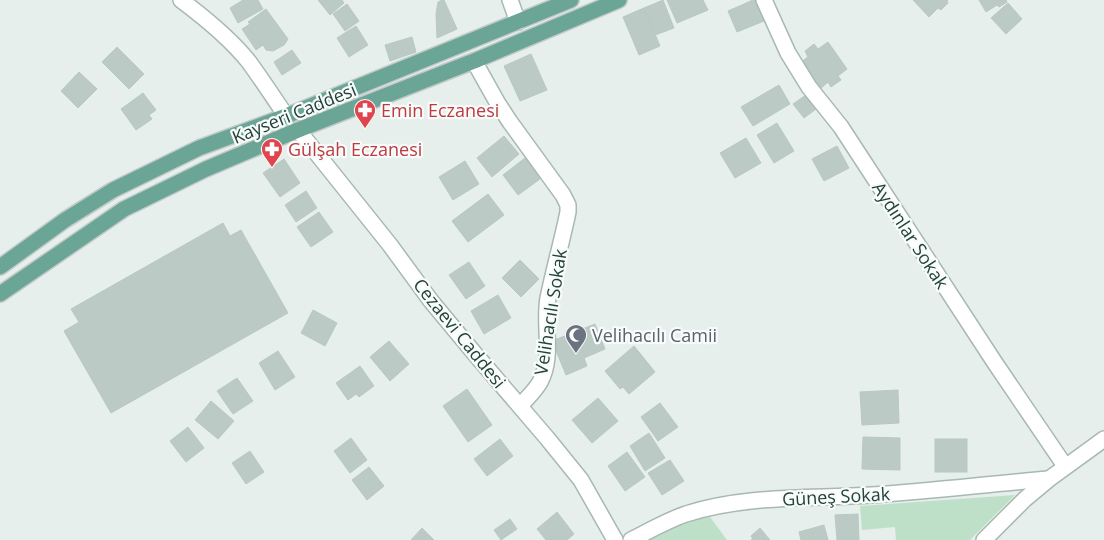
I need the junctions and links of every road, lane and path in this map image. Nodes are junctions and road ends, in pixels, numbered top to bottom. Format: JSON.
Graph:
{"nodes":[{"id":1,"x":181,"y":0,"type":"edge"},
{"id":2,"x":510,"y":0,"type":"edge"},
{"id":3,"x":571,"y":0,"type":"edge"},
{"id":4,"x":620,"y":0,"type":"edge"},
{"id":5,"x":764,"y":0,"type":"edge"},
{"id":6,"x":518,"y":22,"type":"junction"},
{"id":7,"x":474,"y":61,"type":"junction"},
{"id":8,"x":286,"y":116,"type":"junction"},
{"id":9,"x":298,"y":130,"type":"junction"},
{"id":10,"x":0,"y":267,"type":"edge"},
{"id":11,"x":0,"y":294,"type":"edge"},
{"id":12,"x":520,"y":406,"type":"junction"},
{"id":13,"x":1104,"y":438,"type":"edge"},
{"id":14,"x":1065,"y":466,"type":"junction"},
{"id":15,"x":1049,"y":479,"type":"junction"},
{"id":16,"x":616,"y":540,"type":"edge"},
{"id":17,"x":630,"y":540,"type":"edge"},
{"id":18,"x":984,"y":540,"type":"edge"}],
"edges":[{"from":1,"to":8,"type":"street"},
{"from":2,"to":6,"type":"street"},
{"from":3,"to":6,"type":"main road","name":"Kayseri Caddesi"},
{"from":4,"to":7,"type":"main road","name":"Kayseri Caddesi"},
{"from":5,"to":14,"type":"street","name":"Aydınlar Sokak"},
{"from":6,"to":8,"type":"main road","name":"Kayseri Caddesi"},
{"from":7,"to":9,"type":"main road","name":"Kayseri Caddesi"},
{"from":7,"to":12,"type":"street","name":"Velihacılı Sokak"},
{"from":8,"to":10,"type":"main road","name":"Kayseri Caddesi"},
{"from":9,"to":11,"type":"main road","name":"Kayseri Caddesi"},
{"from":9,"to":12,"type":"street","name":"Cezaevi Caddesi"},
{"from":12,"to":16,"type":"street","name":"Cezaevi Caddesi"},
{"from":13,"to":14,"type":"street"},
{"from":14,"to":15,"type":"street"},
{"from":15,"to":17,"type":"street","name":"Güneş Sokak"},
{"from":15,"to":18,"type":"street"}]}
